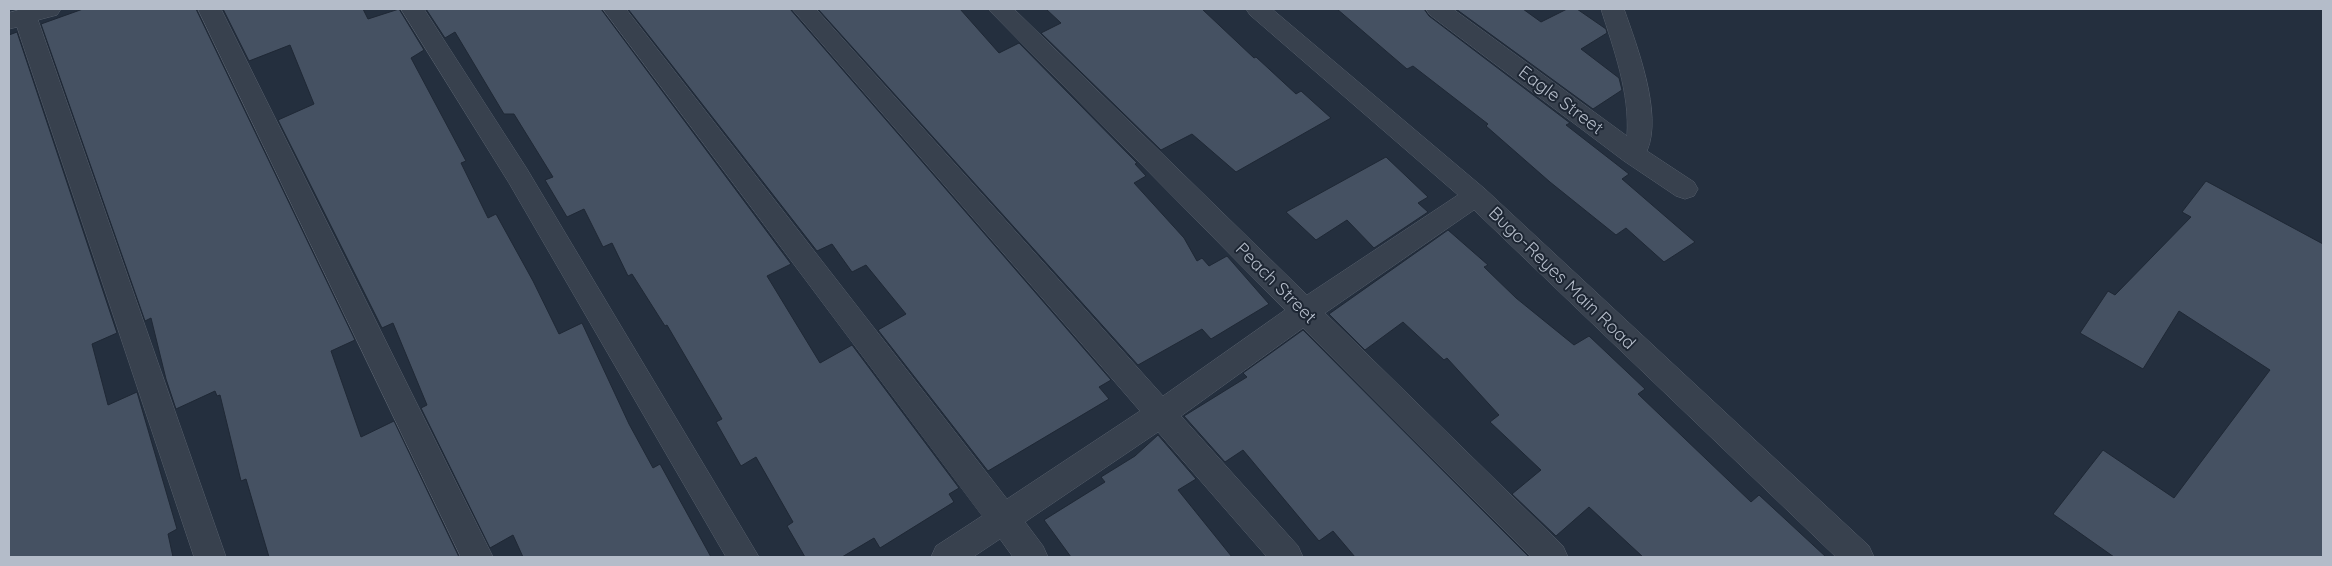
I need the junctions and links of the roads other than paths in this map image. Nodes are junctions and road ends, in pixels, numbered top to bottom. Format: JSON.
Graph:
{"nodes":[{"id":1,"x":208,"y":9,"type":"edge"},
{"id":2,"x":412,"y":9,"type":"edge"},
{"id":3,"x":614,"y":9,"type":"edge"},
{"id":4,"x":803,"y":9,"type":"edge"},
{"id":5,"x":1000,"y":9,"type":"edge"},
{"id":6,"x":1258,"y":9,"type":"edge"},
{"id":7,"x":1438,"y":9,"type":"edge"},
{"id":8,"x":1613,"y":9,"type":"edge"},
{"id":9,"x":28,"y":15,"type":"edge"},
{"id":10,"x":1633,"y":154,"type":"junction"},
{"id":11,"x":1686,"y":189,"type":"dead end"},
{"id":12,"x":1476,"y":196,"type":"junction"},
{"id":13,"x":1304,"y":312,"type":"junction"},
{"id":14,"x":1160,"y":414,"type":"junction"},
{"id":15,"x":1003,"y":519,"type":"junction"},
{"id":16,"x":210,"y":557,"type":"edge"},
{"id":17,"x":478,"y":557,"type":"edge"},
{"id":18,"x":743,"y":557,"type":"edge"},
{"id":19,"x":947,"y":557,"type":"edge"},
{"id":20,"x":1032,"y":557,"type":"edge"},
{"id":21,"x":1287,"y":557,"type":"edge"},
{"id":22,"x":1552,"y":557,"type":"edge"},
{"id":23,"x":1858,"y":557,"type":"edge"}],
"edges":[{"from":1,"to":17,"type":"street"},
{"from":2,"to":18,"type":"street"},
{"from":3,"to":15,"type":"street"},
{"from":4,"to":14,"type":"street"},
{"from":5,"to":13,"type":"street","name":"Peach Street"},
{"from":6,"to":12,"type":"street","name":"Bugo-Reyes Main Road"},
{"from":7,"to":10,"type":"street","name":"Eagle Street"},
{"from":8,"to":10,"type":"street"},
{"from":9,"to":16,"type":"street"},
{"from":10,"to":11,"type":"street","name":"Eagle Street"},
{"from":12,"to":13,"type":"street"},
{"from":12,"to":23,"type":"street","name":"Bugo-Reyes Main Road"},
{"from":13,"to":14,"type":"street"},
{"from":13,"to":22,"type":"street","name":"Peach Street"},
{"from":14,"to":15,"type":"street"},
{"from":14,"to":21,"type":"street"},
{"from":15,"to":19,"type":"street"},
{"from":15,"to":20,"type":"street"}]}
